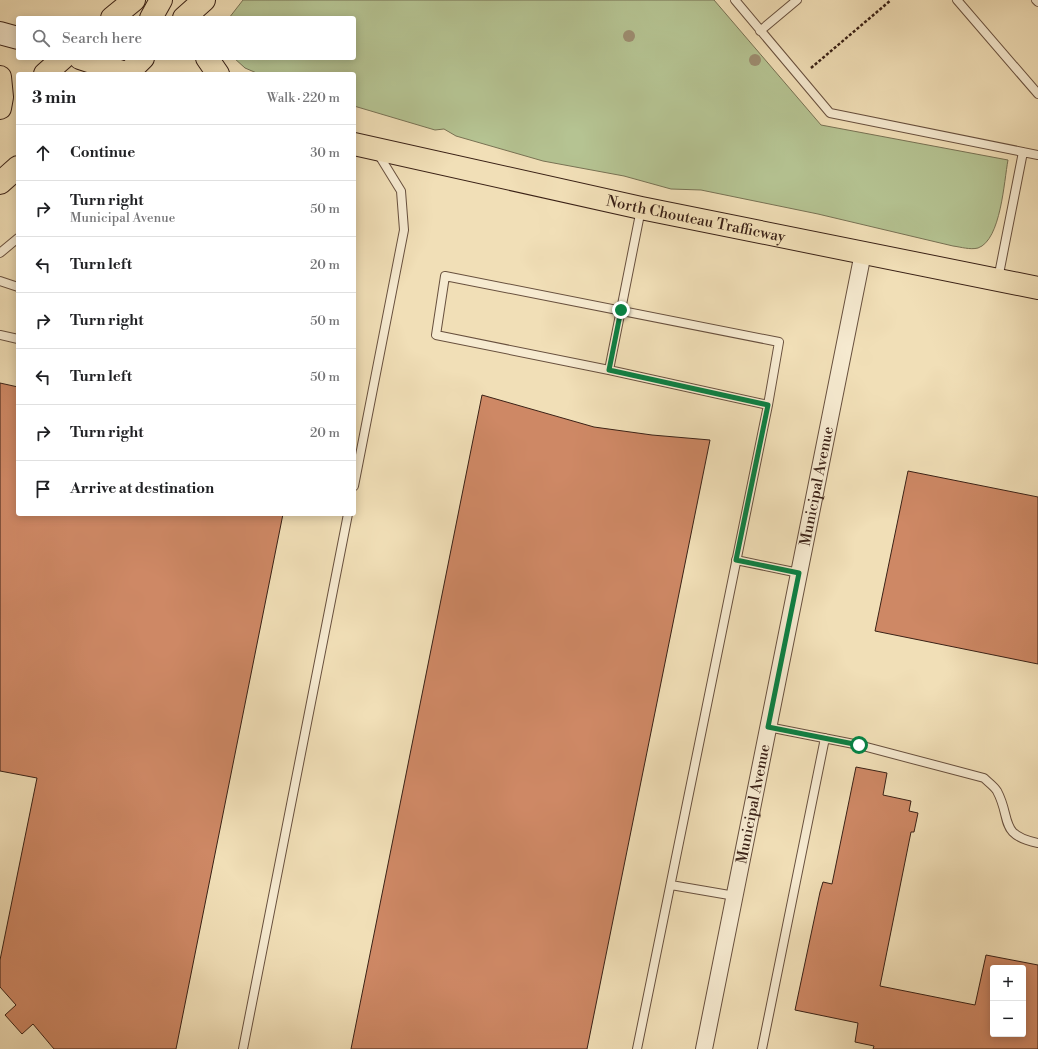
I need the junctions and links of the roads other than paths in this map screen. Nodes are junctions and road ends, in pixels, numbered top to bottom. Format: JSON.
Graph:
{"nodes":[{"id":1,"x":134,"y":0,"type":"edge"},
{"id":2,"x":161,"y":0,"type":"edge"},
{"id":3,"x":204,"y":0,"type":"edge"},
{"id":4,"x":208,"y":0,"type":"edge"},
{"id":5,"x":734,"y":0,"type":"edge"},
{"id":6,"x":797,"y":0,"type":"edge"},
{"id":7,"x":958,"y":0,"type":"edge"},
{"id":8,"x":1036,"y":0,"type":"edge"},
{"id":9,"x":1038,"y":2,"type":"edge"},
{"id":10,"x":114,"y":16,"type":"edge"},
{"id":11,"x":152,"y":16,"type":"edge"},
{"id":12,"x":186,"y":16,"type":"edge"},
{"id":13,"x":202,"y":16,"type":"edge"},
{"id":14,"x":760,"y":31,"type":"junction"},
{"id":15,"x":0,"y":33,"type":"edge"},
{"id":16,"x":16,"y":37,"type":"edge"},
{"id":17,"x":61,"y":60,"type":"edge"},
{"id":18,"x":69,"y":60,"type":"edge"},
{"id":19,"x":86,"y":60,"type":"edge"},
{"id":20,"x":130,"y":60,"type":"edge"},
{"id":21,"x":141,"y":60,"type":"edge"},
{"id":22,"x":208,"y":60,"type":"edge"},
{"id":23,"x":46,"y":72,"type":"edge"},
{"id":24,"x":72,"y":72,"type":"edge"},
{"id":25,"x":121,"y":72,"type":"edge"},
{"id":26,"x":127,"y":72,"type":"edge"},
{"id":27,"x":129,"y":72,"type":"edge"},
{"id":28,"x":217,"y":72,"type":"edge"},
{"id":29,"x":0,"y":78,"type":"edge"},
{"id":30,"x":1038,"y":94,"type":"edge"},
{"id":31,"x":16,"y":99,"type":"edge"},
{"id":32,"x":0,"y":108,"type":"edge"},
{"id":33,"x":0,"y":112,"type":"edge"},
{"id":34,"x":356,"y":145,"type":"edge"},
{"id":35,"x":375,"y":150,"type":"junction"},
{"id":36,"x":1023,"y":152,"type":"junction"},
{"id":37,"x":1038,"y":155,"type":"edge"},
{"id":38,"x":16,"y":169,"type":"edge"},
{"id":39,"x":0,"y":182,"type":"edge"},
{"id":40,"x":641,"y":208,"type":"junction"},
{"id":41,"x":16,"y":240,"type":"edge"},
{"id":42,"x":0,"y":253,"type":"edge"},
{"id":43,"x":863,"y":253,"type":"junction"},
{"id":44,"x":998,"y":280,"type":"junction"},
{"id":45,"x":0,"y":281,"type":"edge"},
{"id":46,"x":16,"y":286,"type":"edge"},
{"id":47,"x":1038,"y":288,"type":"edge"},
{"id":48,"x":621,"y":310,"type":"junction"},
{"id":49,"x":0,"y":335,"type":"edge"},
{"id":50,"x":16,"y":339,"type":"edge"},
{"id":51,"x":609,"y":370,"type":"junction"},
{"id":52,"x":768,"y":405,"type":"junction"},
{"id":53,"x":356,"y":476,"type":"edge"},
{"id":54,"x":348,"y":516,"type":"edge"},
{"id":55,"x":736,"y":560,"type":"junction"},
{"id":56,"x":799,"y":573,"type":"junction"},
{"id":57,"x":768,"y":727,"type":"junction"},
{"id":58,"x":825,"y":738,"type":"junction"},
{"id":59,"x":1038,"y":843,"type":"edge"},
{"id":60,"x":671,"y":885,"type":"junction"},
{"id":61,"x":735,"y":896,"type":"junction"},
{"id":62,"x":243,"y":1049,"type":"edge"},
{"id":63,"x":637,"y":1049,"type":"edge"},
{"id":64,"x":704,"y":1049,"type":"edge"},
{"id":65,"x":762,"y":1049,"type":"edge"}],
"edges":[{"from":1,"to":10,"type":"main road"},
{"from":2,"to":11,"type":"main road"},
{"from":3,"to":12,"type":"main road"},
{"from":4,"to":13,"type":"main road"},
{"from":5,"to":14,"type":"lane"},
{"from":6,"to":14,"type":"lane"},
{"from":7,"to":30,"type":"lane"},
{"from":8,"to":9,"type":"lane"},
{"from":14,"to":36,"type":"lane"},
{"from":15,"to":16,"type":"main road"},
{"from":17,"to":23,"type":"main road"},
{"from":18,"to":24,"type":"main road"},
{"from":19,"to":25,"type":"main road"},
{"from":20,"to":26,"type":"main road"},
{"from":21,"to":27,"type":"main road"},
{"from":22,"to":28,"type":"main road"},
{"from":29,"to":32,"type":"main road"},
{"from":31,"to":33,"type":"main road"},
{"from":34,"to":35,"type":"main road","name":"North Chouteau Trafficway"},
{"from":35,"to":40,"type":"main road","name":"North Chouteau Trafficway"},
{"from":35,"to":53,"type":"lane"},
{"from":36,"to":37,"type":"lane"},
{"from":36,"to":44,"type":"lane"},
{"from":38,"to":39,"type":"main road"},
{"from":40,"to":43,"type":"main road","name":"North Chouteau Trafficway"},
{"from":40,"to":48,"type":"lane"},
{"from":41,"to":42,"type":"lane"},
{"from":43,"to":44,"type":"main road","name":"North Chouteau Trafficway"},
{"from":43,"to":56,"type":"street","name":"Municipal Avenue"},
{"from":44,"to":47,"type":"main road","name":"North Chouteau Trafficway"},
{"from":45,"to":46,"type":"lane"},
{"from":48,"to":51,"type":"lane"},
{"from":48,"to":51,"type":"lane"},
{"from":48,"to":52,"type":"lane"},
{"from":49,"to":50,"type":"lane"},
{"from":51,"to":52,"type":"lane"},
{"from":52,"to":55,"type":"lane"},
{"from":54,"to":62,"type":"lane"},
{"from":55,"to":56,"type":"lane"},
{"from":55,"to":60,"type":"lane"},
{"from":56,"to":57,"type":"street","name":"Municipal Avenue"},
{"from":57,"to":58,"type":"lane"},
{"from":57,"to":61,"type":"street","name":"Municipal Avenue"},
{"from":58,"to":59,"type":"lane"},
{"from":58,"to":65,"type":"lane"},
{"from":60,"to":61,"type":"lane"},
{"from":60,"to":63,"type":"lane"},
{"from":61,"to":64,"type":"street","name":"Municipal Avenue"}]}
